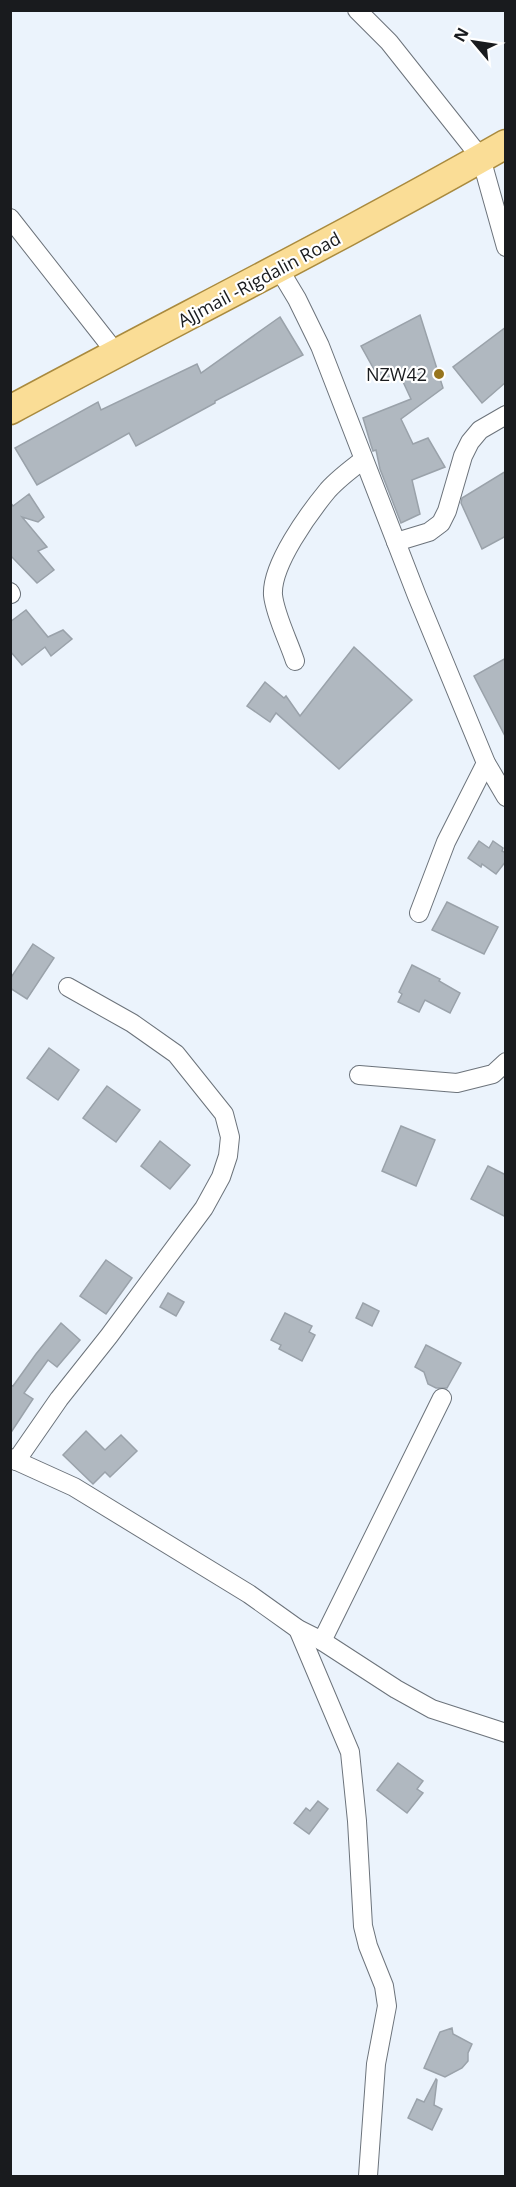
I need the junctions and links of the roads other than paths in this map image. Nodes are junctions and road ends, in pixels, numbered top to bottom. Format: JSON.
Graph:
{"nodes":[{"id":1,"x":357,"y":10,"type":"edge"},
{"id":2,"x":493,"y":151,"type":"edge"},
{"id":3,"x":10,"y":218,"type":"edge"},
{"id":4,"x":506,"y":247,"type":"edge"},
{"id":5,"x":279,"y":269,"type":"junction"},
{"id":6,"x":116,"y":353,"type":"junction"},
{"id":7,"x":10,"y":410,"type":"edge"},
{"id":8,"x":506,"y":415,"type":"edge"},
{"id":9,"x":363,"y":460,"type":"junction"},
{"id":10,"x":396,"y":542,"type":"junction"},
{"id":11,"x":295,"y":661,"type":"dead end"},
{"id":12,"x":486,"y":763,"type":"junction"},
{"id":13,"x":506,"y":797,"type":"edge"},
{"id":14,"x":419,"y":913,"type":"dead end"},
{"id":15,"x":68,"y":987,"type":"dead end"},
{"id":16,"x":506,"y":1062,"type":"edge"},
{"id":17,"x":359,"y":1075,"type":"dead end"},
{"id":18,"x":442,"y":1398,"type":"dead end"},
{"id":19,"x":14,"y":1459,"type":"edge"},
{"id":20,"x":298,"y":1629,"type":"junction"},
{"id":21,"x":322,"y":1641,"type":"junction"},
{"id":22,"x":506,"y":1733,"type":"edge"},
{"id":23,"x":368,"y":2176,"type":"edge"}],
"edges":[{"from":1,"to":2,"type":"street"},
{"from":2,"to":4,"type":"street"},
{"from":2,"to":5,"type":"main road","name":"AJjmail -Rigdalin Road"},
{"from":3,"to":6,"type":"street"},
{"from":5,"to":6,"type":"main road","name":"AJjmail -Rigdalin Road"},
{"from":5,"to":9,"type":"street"},
{"from":6,"to":7,"type":"main road","name":"AJjmail -Rigdalin Road"},
{"from":8,"to":10,"type":"street"},
{"from":9,"to":10,"type":"street"},
{"from":9,"to":11,"type":"street"},
{"from":10,"to":12,"type":"street"},
{"from":12,"to":13,"type":"street"},
{"from":12,"to":14,"type":"street"},
{"from":15,"to":19,"type":"street"},
{"from":16,"to":17,"type":"street"},
{"from":18,"to":21,"type":"street"},
{"from":19,"to":20,"type":"street"},
{"from":20,"to":21,"type":"street"},
{"from":20,"to":23,"type":"street"},
{"from":21,"to":22,"type":"street"}]}
